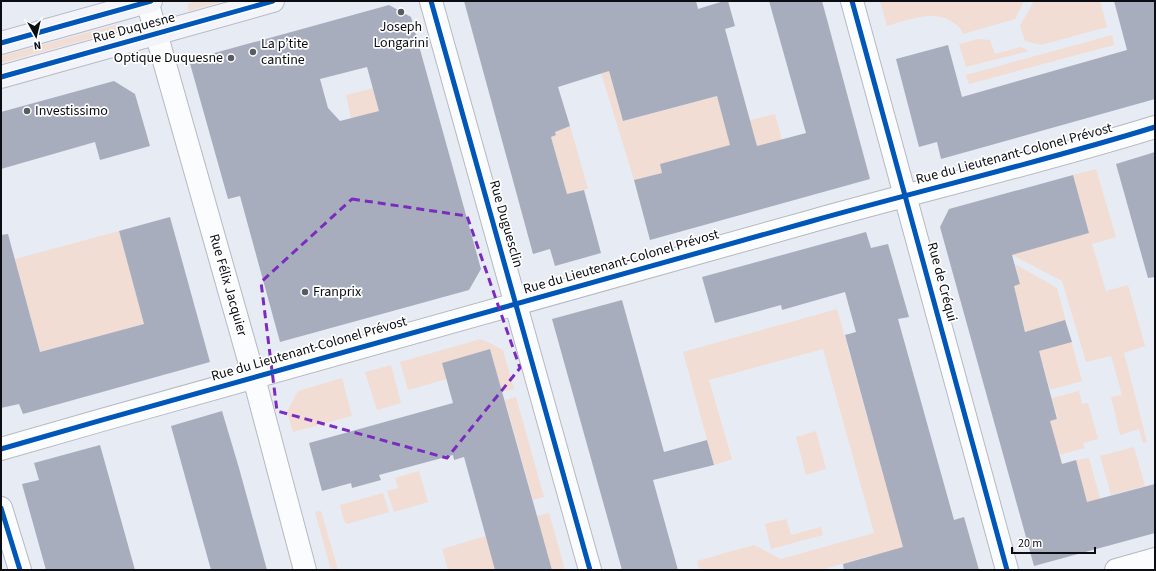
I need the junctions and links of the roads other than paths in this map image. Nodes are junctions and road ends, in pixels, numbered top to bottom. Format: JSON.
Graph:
{"nodes":[{"id":1,"x":148,"y":1,"type":"edge"},
{"id":2,"x":273,"y":1,"type":"edge"},
{"id":3,"x":431,"y":1,"type":"edge"},
{"id":4,"x":852,"y":1,"type":"edge"},
{"id":5,"x":156,"y":33,"type":"junction"},
{"id":6,"x":1,"y":43,"type":"edge"},
{"id":7,"x":1,"y":77,"type":"edge"},
{"id":8,"x":1155,"y":128,"type":"edge"},
{"id":9,"x":906,"y":195,"type":"junction"},
{"id":10,"x":516,"y":304,"type":"junction"},
{"id":11,"x":254,"y":378,"type":"junction"},
{"id":12,"x":1,"y":449,"type":"edge"},
{"id":13,"x":1,"y":508,"type":"edge"},
{"id":14,"x":1155,"y":559,"type":"edge"},
{"id":15,"x":20,"y":570,"type":"edge"},
{"id":16,"x":305,"y":570,"type":"edge"},
{"id":17,"x":590,"y":570,"type":"edge"},
{"id":18,"x":1008,"y":570,"type":"edge"},
{"id":19,"x":1116,"y":570,"type":"edge"}],
"edges":[{"from":1,"to":5,"type":"street","name":"Rue Félix Jacquier"},
{"from":1,"to":6,"type":"main road","name":"Rue Duquesne"},
{"from":2,"to":5,"type":"main road","name":"Rue Duquesne"},
{"from":3,"to":10,"type":"street","name":"Rue Duguesclin"},
{"from":4,"to":9,"type":"street","name":"Rue de Créqui"},
{"from":5,"to":7,"type":"main road","name":"Rue Duquesne"},
{"from":5,"to":11,"type":"street","name":"Rue Félix Jacquier"},
{"from":8,"to":9,"type":"street","name":"Rue du Lieutenant-Colonel Prévost"},
{"from":9,"to":10,"type":"street","name":"Rue du Lieutenant-Colonel Prévost"},
{"from":9,"to":18,"type":"street","name":"Rue de Créqui"},
{"from":10,"to":11,"type":"street","name":"Rue du Lieutenant-Colonel Prévost"},
{"from":10,"to":17,"type":"street","name":"Rue Duguesclin"},
{"from":11,"to":12,"type":"street","name":"Rue du Lieutenant-Colonel Prévost"},
{"from":11,"to":16,"type":"street","name":"Rue Félix Jacquier"},
{"from":13,"to":15,"type":"street"},
{"from":14,"to":19,"type":"street"}]}
